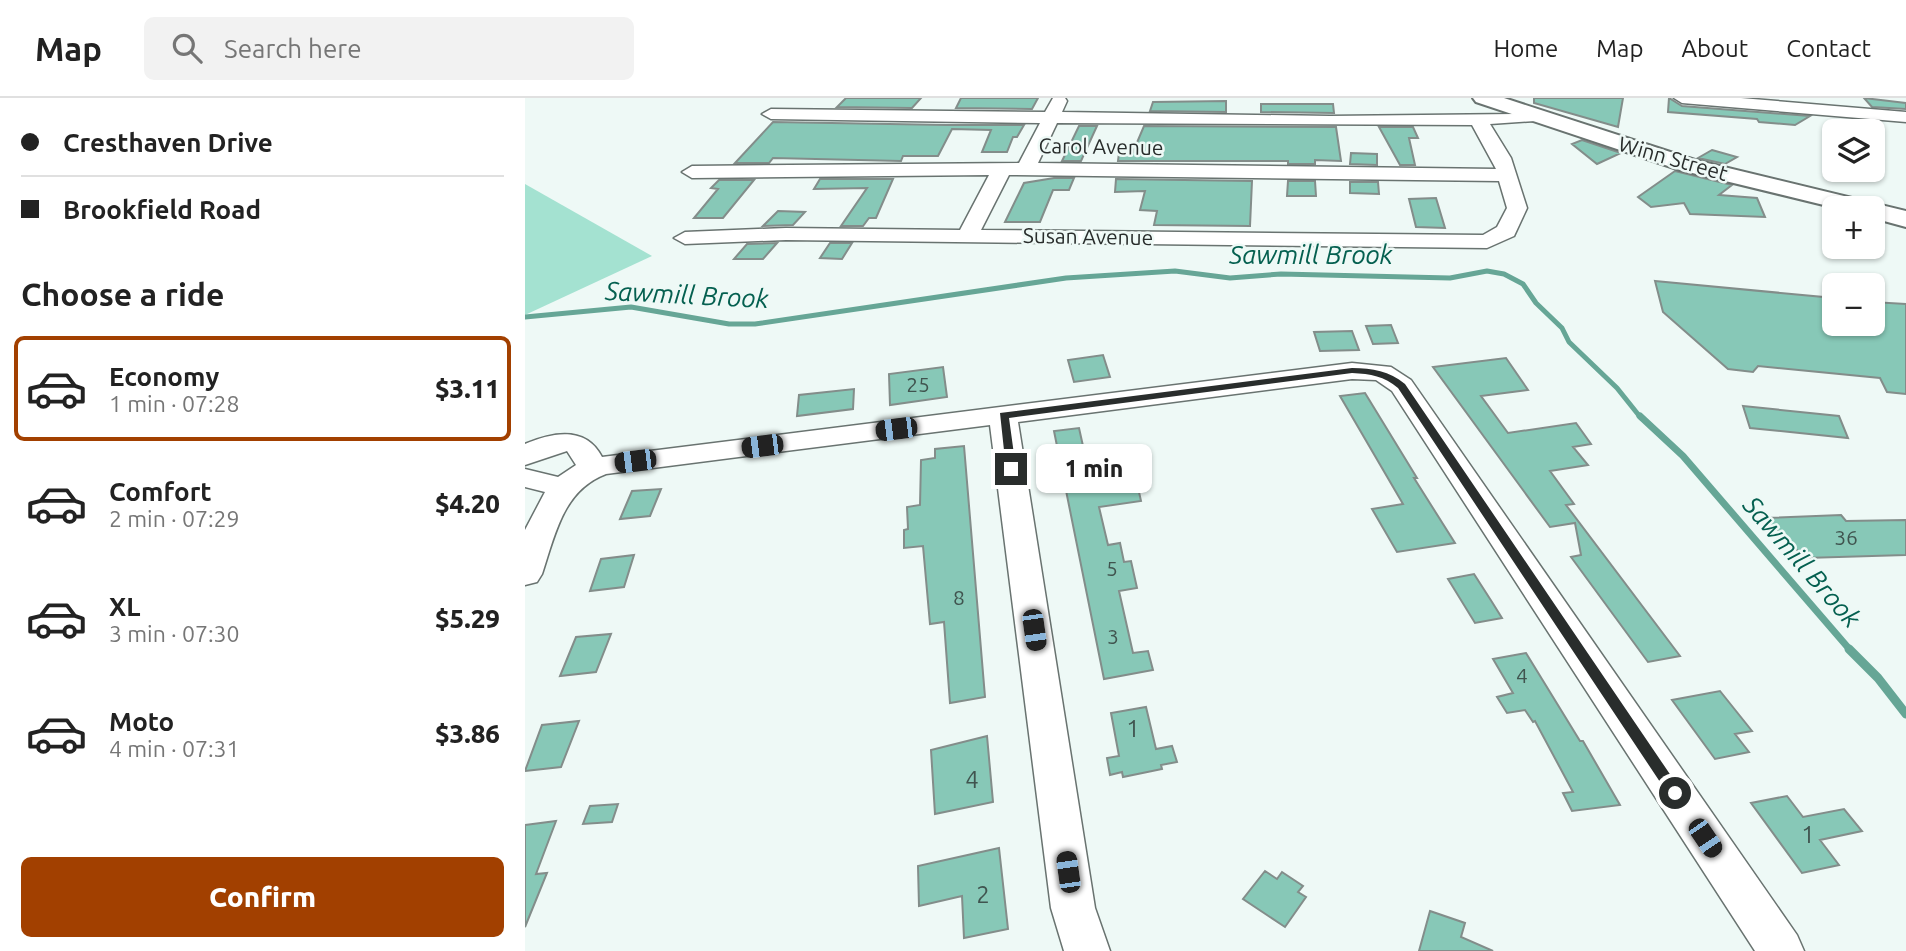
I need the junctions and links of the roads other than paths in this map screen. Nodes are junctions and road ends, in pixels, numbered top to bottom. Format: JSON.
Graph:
{"nodes":[{"id":1,"x":1061,"y":98,"type":"edge"},
{"id":2,"x":1682,"y":98,"type":"edge"},
{"id":3,"x":1717,"y":100,"type":"edge"},
{"id":4,"x":1481,"y":109,"type":"edge"},
{"id":5,"x":771,"y":114,"type":"dead end"},
{"id":6,"x":1052,"y":116,"type":"junction"},
{"id":7,"x":1906,"y":117,"type":"edge"},
{"id":8,"x":1002,"y":169,"type":"junction"},
{"id":9,"x":1025,"y":169,"type":"junction"},
{"id":10,"x":692,"y":172,"type":"dead end"},
{"id":11,"x":1508,"y":175,"type":"junction"},
{"id":12,"x":1822,"y":198,"type":"edge"},
{"id":13,"x":1885,"y":213,"type":"edge"},
{"id":14,"x":1906,"y":219,"type":"edge"},
{"id":15,"x":968,"y":235,"type":"junction"},
{"id":16,"x":685,"y":238,"type":"dead end"},
{"id":17,"x":1003,"y":415,"type":"junction"},
{"id":18,"x":525,"y":456,"type":"edge"},
{"id":19,"x":592,"y":468,"type":"junction"},
{"id":20,"x":525,"y":478,"type":"edge"},
{"id":21,"x":562,"y":487,"type":"junction"},
{"id":22,"x":525,"y":575,"type":"edge"},
{"id":23,"x":1087,"y":951,"type":"edge"},
{"id":24,"x":1781,"y":951,"type":"edge"}],
"edges":[{"from":1,"to":6,"type":"street"},
{"from":2,"to":3,"type":"street"},
{"from":3,"to":7,"type":"street"},
{"from":4,"to":6,"type":"street"},
{"from":4,"to":11,"type":"street"},
{"from":4,"to":12,"type":"main road","name":"Winn Street"},
{"from":5,"to":6,"type":"street"},
{"from":6,"to":9,"type":"street"},
{"from":8,"to":9,"type":"street","name":"Carol Avenue"},
{"from":8,"to":10,"type":"street","name":"Carol Avenue"},
{"from":8,"to":15,"type":"street"},
{"from":9,"to":11,"type":"street","name":"Carol Avenue"},
{"from":11,"to":15,"type":"street","name":"Susan Avenue"},
{"from":13,"to":14,"type":"main road"},
{"from":15,"to":16,"type":"street","name":"Susan Avenue"},
{"from":17,"to":19,"type":"street"},
{"from":17,"to":23,"type":"street"},
{"from":17,"to":24,"type":"street"},
{"from":18,"to":19,"type":"street"},
{"from":19,"to":21,"type":"street"},
{"from":20,"to":21,"type":"street"},
{"from":21,"to":22,"type":"street"}]}
